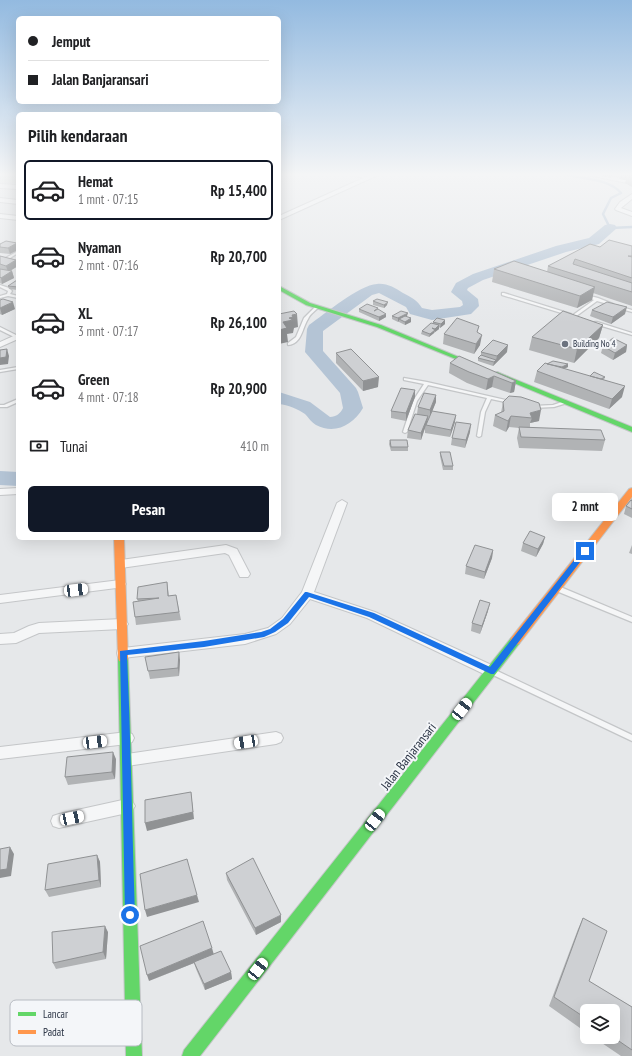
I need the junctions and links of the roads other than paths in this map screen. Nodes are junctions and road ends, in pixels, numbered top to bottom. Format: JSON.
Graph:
{"nodes":[{"id":1,"x":16,"y":253,"type":"edge"},
{"id":2,"x":6,"y":258,"type":"edge"},
{"id":3,"x":0,"y":286,"type":"edge"},
{"id":4,"x":281,"y":289,"type":"edge"},
{"id":5,"x":503,"y":294,"type":"dead end"},
{"id":6,"x":8,"y":295,"type":"junction"},
{"id":7,"x":584,"y":296,"type":"edge"},
{"id":8,"x":0,"y":297,"type":"edge"},
{"id":9,"x":16,"y":297,"type":"edge"},
{"id":10,"x":597,"y":300,"type":"junction"},
{"id":11,"x":317,"y":307,"type":"junction"},
{"id":12,"x":632,"y":312,"type":"edge"},
{"id":13,"x":574,"y":316,"type":"junction"},
{"id":14,"x":580,"y":318,"type":"edge"},
{"id":15,"x":593,"y":322,"type":"edge"},
{"id":16,"x":0,"y":328,"type":"edge"},
{"id":17,"x":632,"y":334,"type":"edge"},
{"id":18,"x":16,"y":336,"type":"edge"},
{"id":19,"x":16,"y":338,"type":"edge"},
{"id":20,"x":289,"y":344,"type":"dead end"},
{"id":21,"x":0,"y":345,"type":"edge"},
{"id":22,"x":16,"y":368,"type":"edge"},
{"id":23,"x":0,"y":371,"type":"edge"},
{"id":24,"x":406,"y":378,"type":"dead end"},
{"id":25,"x":427,"y":383,"type":"junction"},
{"id":26,"x":489,"y":398,"type":"junction"},
{"id":27,"x":16,"y":401,"type":"edge"},
{"id":28,"x":565,"y":402,"type":"junction"},
{"id":29,"x":518,"y":404,"type":"edge"},
{"id":30,"x":526,"y":405,"type":"edge"},
{"id":31,"x":0,"y":406,"type":"edge"},
{"id":32,"x":632,"y":430,"type":"edge"},
{"id":33,"x":405,"y":432,"type":"dead end"},
{"id":34,"x":478,"y":436,"type":"dead end"},
{"id":35,"x":16,"y":491,"type":"edge"},
{"id":36,"x":632,"y":491,"type":"edge"},
{"id":37,"x":0,"y":492,"type":"edge"},
{"id":38,"x":342,"y":503,"type":"dead end"},
{"id":39,"x":119,"y":540,"type":"edge"},
{"id":40,"x":121,"y":564,"type":"junction"},
{"id":41,"x":244,"y":574,"type":"dead end"},
{"id":42,"x":120,"y":584,"type":"junction"},
{"id":43,"x":556,"y":588,"type":"junction"},
{"id":44,"x":307,"y":594,"type":"junction"},
{"id":45,"x":0,"y":599,"type":"edge"},
{"id":46,"x":632,"y":620,"type":"edge"},
{"id":47,"x":122,"y":624,"type":"junction"},
{"id":48,"x":0,"y":640,"type":"edge"},
{"id":49,"x":123,"y":653,"type":"junction"},
{"id":50,"x":491,"y":671,"type":"junction"},
{"id":51,"x":126,"y":738,"type":"junction"},
{"id":52,"x":276,"y":738,"type":"dead end"},
{"id":53,"x":632,"y":738,"type":"edge"},
{"id":54,"x":0,"y":753,"type":"edge"},
{"id":55,"x":128,"y":760,"type":"junction"},
{"id":56,"x":127,"y":806,"type":"junction"},
{"id":57,"x":59,"y":821,"type":"dead end"},
{"id":58,"x":132,"y":1000,"type":"edge"},
{"id":59,"x":134,"y":1046,"type":"edge"},
{"id":60,"x":134,"y":1056,"type":"edge"},
{"id":61,"x":190,"y":1056,"type":"edge"}],
"edges":[{"from":1,"to":2,"type":"lane"},
{"from":3,"to":6,"type":"lane"},
{"from":4,"to":11,"type":"street"},
{"from":5,"to":13,"type":"lane"},
{"from":6,"to":8,"type":"lane"},
{"from":6,"to":9,"type":"lane"},
{"from":7,"to":10,"type":"lane"},
{"from":10,"to":12,"type":"lane"},
{"from":10,"to":13,"type":"lane"},
{"from":11,"to":20,"type":"lane"},
{"from":11,"to":28,"type":"street"},
{"from":13,"to":14,"type":"lane"},
{"from":15,"to":17,"type":"lane"},
{"from":16,"to":18,"type":"lane"},
{"from":19,"to":21,"type":"street"},
{"from":22,"to":23,"type":"lane"},
{"from":24,"to":25,"type":"lane"},
{"from":25,"to":26,"type":"lane"},
{"from":25,"to":33,"type":"lane"},
{"from":26,"to":29,"type":"lane"},
{"from":26,"to":34,"type":"lane"},
{"from":27,"to":31,"type":"lane"},
{"from":28,"to":30,"type":"lane"},
{"from":28,"to":32,"type":"street"},
{"from":35,"to":37,"type":"street"},
{"from":36,"to":43,"type":"street","name":"Jalan Banjaransari"},
{"from":38,"to":44,"type":"street"},
{"from":39,"to":40,"type":"street"},
{"from":40,"to":41,"type":"street"},
{"from":40,"to":42,"type":"street"},
{"from":42,"to":45,"type":"street"},
{"from":42,"to":47,"type":"street"},
{"from":43,"to":46,"type":"lane"},
{"from":43,"to":50,"type":"street","name":"Jalan Banjaransari"},
{"from":44,"to":49,"type":"street"},
{"from":44,"to":50,"type":"street"},
{"from":47,"to":48,"type":"street"},
{"from":47,"to":49,"type":"street"},
{"from":49,"to":51,"type":"street"},
{"from":50,"to":53,"type":"lane"},
{"from":50,"to":61,"type":"street","name":"Jalan Banjaransari"},
{"from":51,"to":54,"type":"street"},
{"from":51,"to":55,"type":"street"},
{"from":52,"to":55,"type":"street"},
{"from":55,"to":56,"type":"street"},
{"from":56,"to":57,"type":"street"},
{"from":56,"to":58,"type":"street"},
{"from":59,"to":60,"type":"street"}]}
